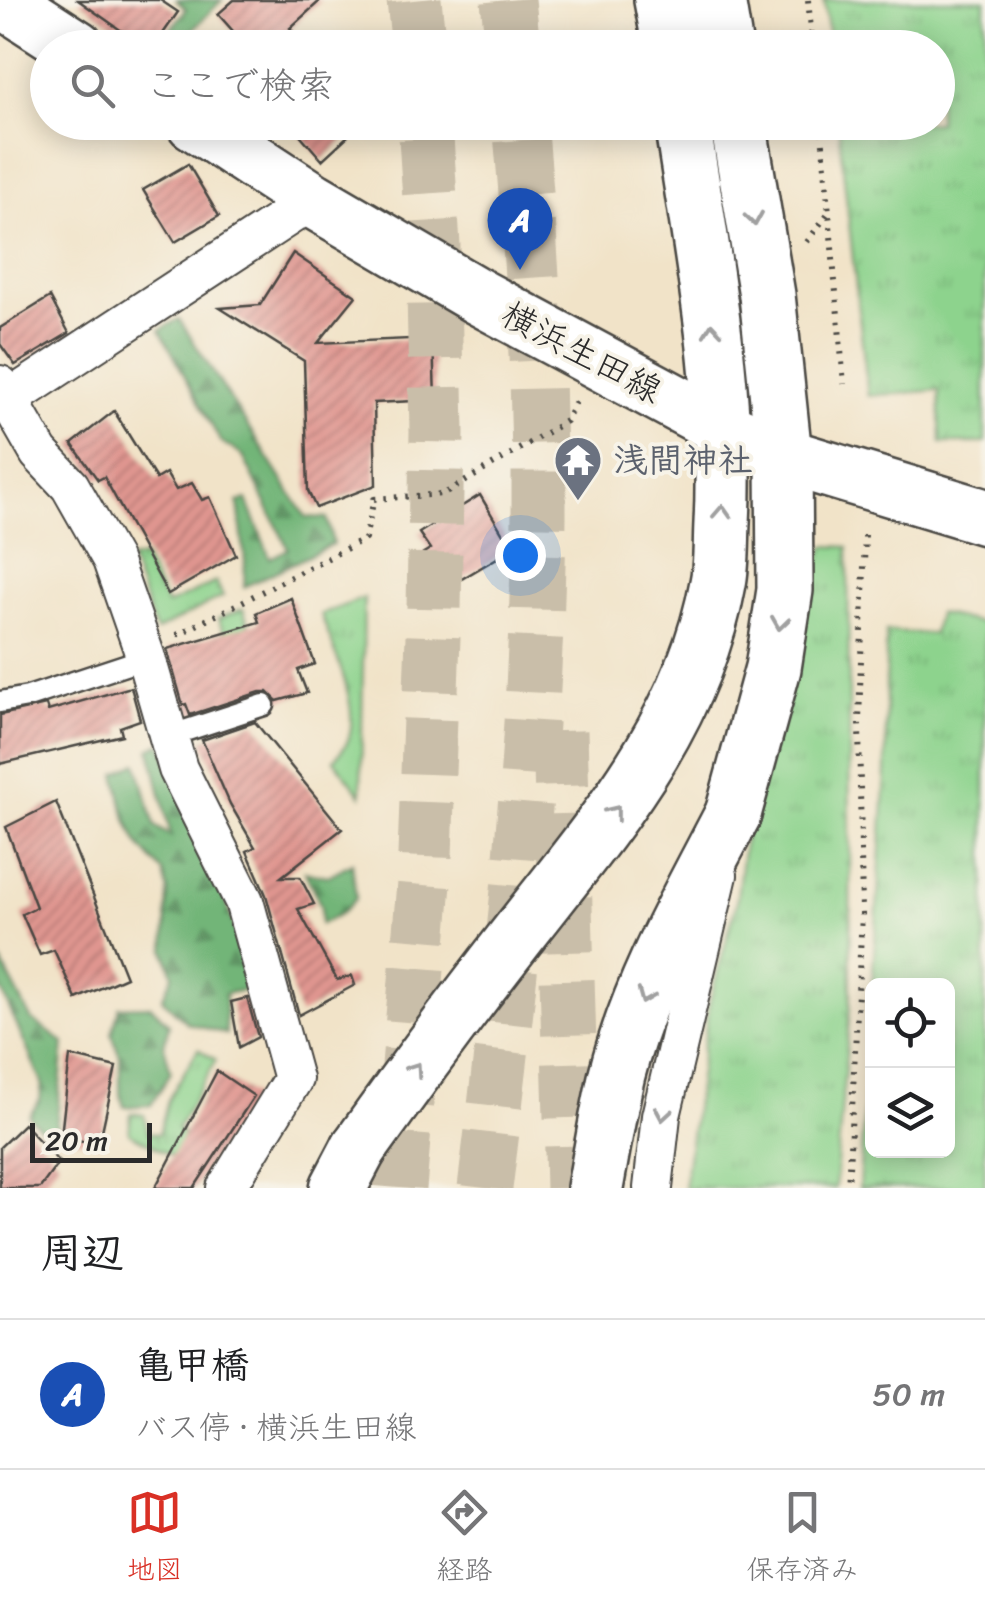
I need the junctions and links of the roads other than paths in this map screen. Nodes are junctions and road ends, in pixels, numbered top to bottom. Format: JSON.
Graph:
{"nodes":[{"id":1,"x":3,"y":0,"type":"edge"},
{"id":2,"x":662,"y":0,"type":"edge"},
{"id":3,"x":717,"y":0,"type":"edge"},
{"id":4,"x":49,"y":30,"type":"edge"},
{"id":5,"x":668,"y":30,"type":"edge"},
{"id":6,"x":722,"y":30,"type":"edge"},
{"id":7,"x":222,"y":140,"type":"edge"},
{"id":8,"x":685,"y":140,"type":"edge"},
{"id":9,"x":741,"y":140,"type":"edge"},
{"id":10,"x":314,"y":200,"type":"junction"},
{"id":11,"x":3,"y":396,"type":"edge"},
{"id":12,"x":721,"y":427,"type":"junction"},
{"id":13,"x":784,"y":456,"type":"junction"},
{"id":14,"x":985,"y":517,"type":"edge"},
{"id":15,"x":145,"y":655,"type":"junction"},
{"id":16,"x":0,"y":702,"type":"edge"},
{"id":17,"x":264,"y":705,"type":"dead end"},
{"id":18,"x":169,"y":736,"type":"junction"},
{"id":19,"x":733,"y":814,"type":"junction"},
{"id":20,"x":343,"y":1175,"type":"edge"},
{"id":21,"x":226,"y":1188,"type":"edge"},
{"id":22,"x":595,"y":1188,"type":"edge"},
{"id":23,"x":653,"y":1188,"type":"edge"}],
"edges":[{"from":1,"to":4,"type":"main road"},
{"from":2,"to":5,"type":"main road"},
{"from":3,"to":6,"type":"main road"},
{"from":7,"to":10,"type":"main road","name":"横浜生田線"},
{"from":12,"to":8,"type":"main road","one_way":true},
{"from":9,"to":13,"type":"main road","one_way":true},
{"from":10,"to":11,"type":"street"},
{"from":10,"to":12,"type":"main road","name":"横浜生田線"},
{"from":11,"to":15,"type":"street"},
{"from":12,"to":13,"type":"main road","name":"横浜生田線"},
{"from":20,"to":12,"type":"main road","one_way":true},
{"from":13,"to":14,"type":"main road","name":"横浜生田線"},
{"from":13,"to":19,"type":"main road","one_way":true},
{"from":15,"to":16,"type":"lane"},
{"from":15,"to":18,"type":"street"},
{"from":17,"to":18,"type":"lane"},
{"from":18,"to":21,"type":"street"},
{"from":19,"to":22,"type":"main road","one_way":true},
{"from":19,"to":23,"type":"street","one_way":true}]}
